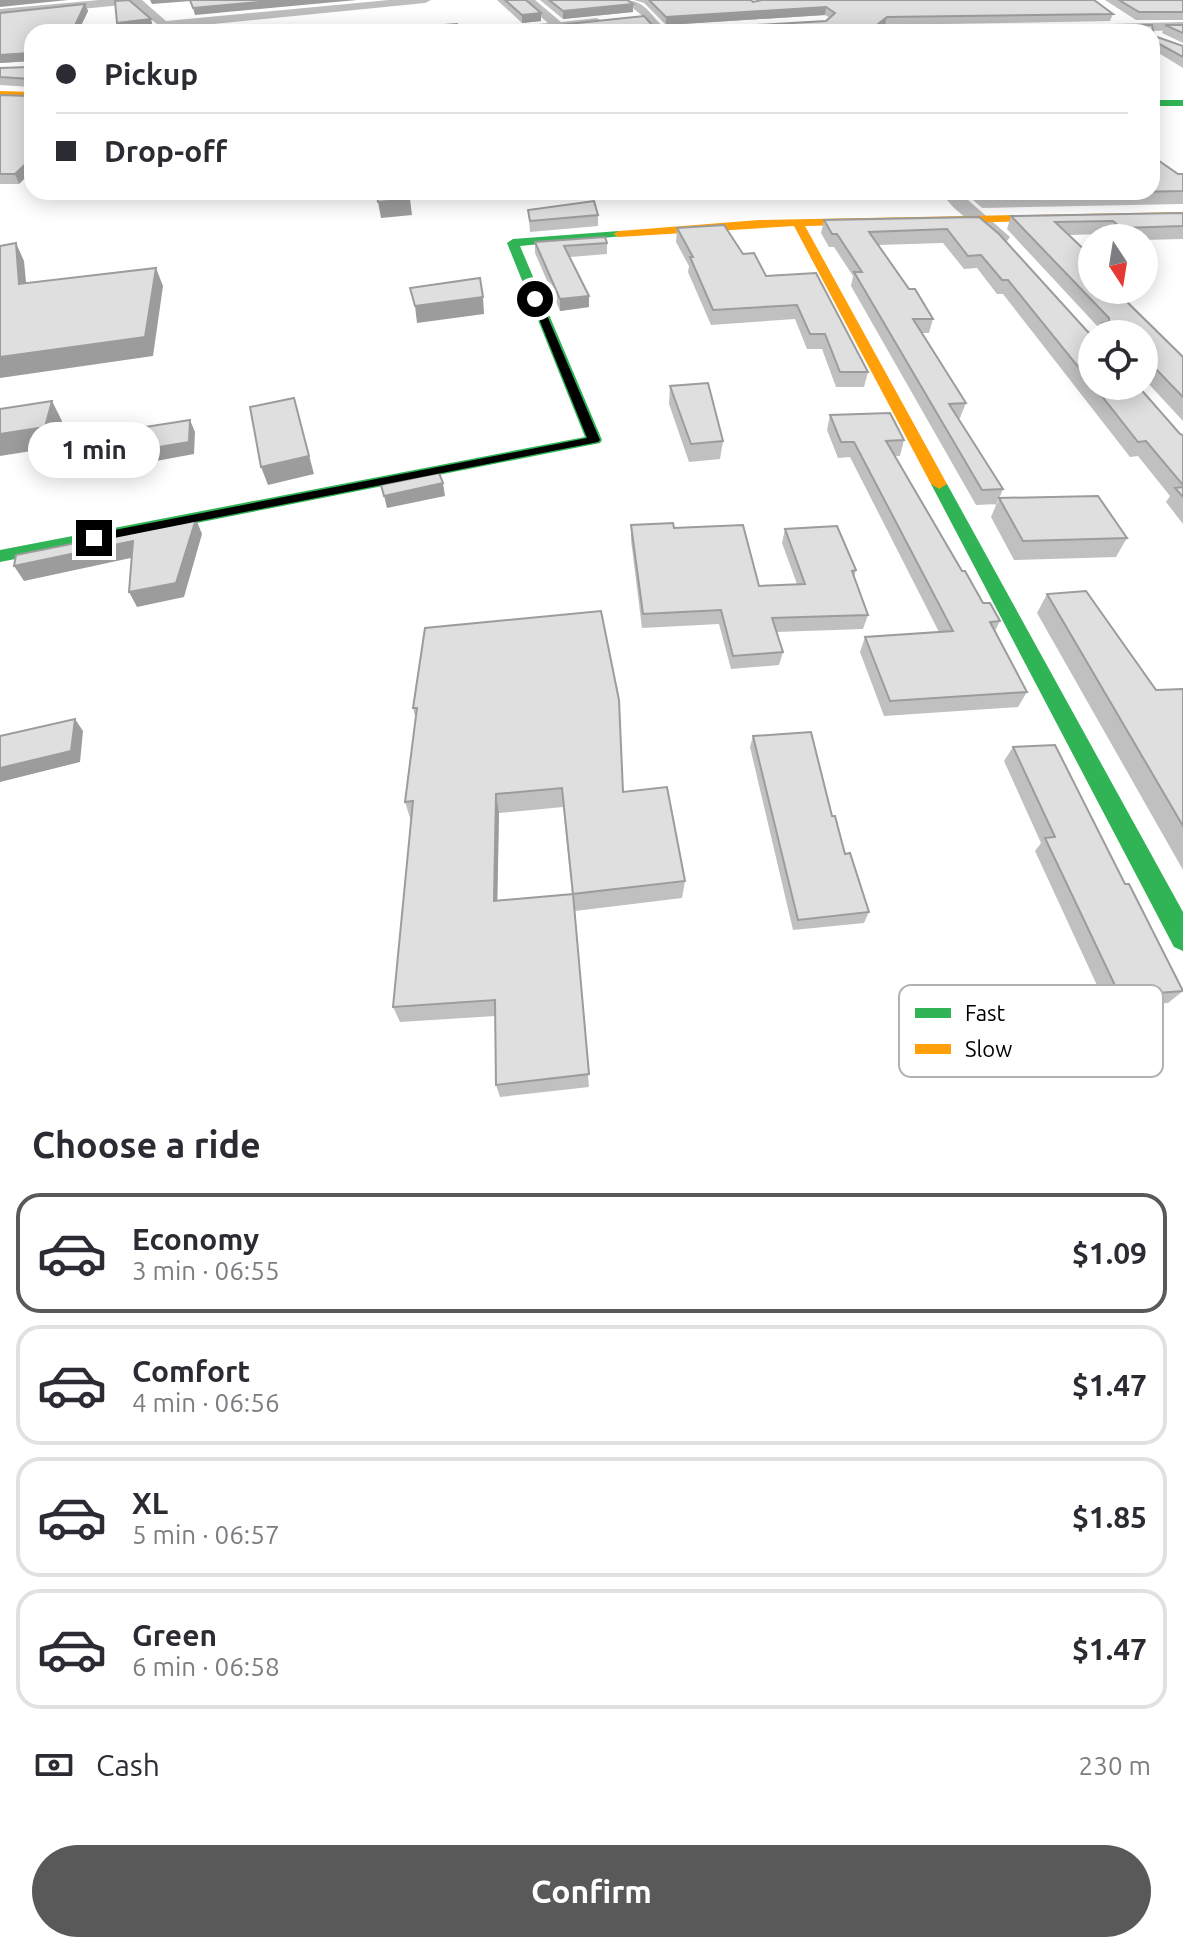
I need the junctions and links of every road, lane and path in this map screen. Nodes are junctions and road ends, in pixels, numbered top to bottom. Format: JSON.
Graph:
{"nodes":[{"id":1,"x":425,"y":0,"type":"edge"},
{"id":2,"x":528,"y":0,"type":"edge"},
{"id":3,"x":629,"y":0,"type":"edge"},
{"id":4,"x":316,"y":5,"type":"edge"},
{"id":5,"x":0,"y":13,"type":"edge"},
{"id":6,"x":1112,"y":14,"type":"edge"},
{"id":7,"x":651,"y":17,"type":"junction"},
{"id":8,"x":636,"y":18,"type":"edge"},
{"id":9,"x":605,"y":21,"type":"edge"},
{"id":10,"x":158,"y":24,"type":"edge"},
{"id":11,"x":195,"y":24,"type":"edge"},
{"id":12,"x":324,"y":24,"type":"edge"},
{"id":13,"x":557,"y":24,"type":"edge"},
{"id":14,"x":577,"y":24,"type":"edge"},
{"id":15,"x":652,"y":24,"type":"edge"},
{"id":16,"x":1131,"y":24,"type":"edge"},
{"id":17,"x":1183,"y":26,"type":"edge"},
{"id":18,"x":1160,"y":31,"type":"edge"},
{"id":19,"x":0,"y":94,"type":"edge"},
{"id":20,"x":24,"y":95,"type":"edge"},
{"id":21,"x":1160,"y":103,"type":"edge"},
{"id":22,"x":1183,"y":103,"type":"edge"},
{"id":23,"x":955,"y":200,"type":"edge"},
{"id":24,"x":979,"y":218,"type":"junction"},
{"id":25,"x":1179,"y":219,"type":"edge"},
{"id":26,"x":798,"y":223,"type":"junction"},
{"id":27,"x":1013,"y":251,"type":"edge"},
{"id":28,"x":0,"y":556,"type":"edge"},
{"id":29,"x":1183,"y":938,"type":"edge"}],
"edges":[{"from":1,"to":4,"type":"street"},
{"from":2,"to":13,"type":"street"},
{"from":3,"to":7,"type":"street"},
{"from":4,"to":11,"type":"street"},
{"from":4,"to":12,"type":"street"},
{"from":5,"to":10,"type":"street"},
{"from":6,"to":16,"type":"street"},
{"from":7,"to":8,"type":"street"},
{"from":7,"to":15,"type":"street"},
{"from":9,"to":14,"type":"street"},
{"from":17,"to":18,"type":"street"},
{"from":19,"to":20,"type":"street"},
{"from":21,"to":22,"type":"street"},
{"from":23,"to":24,"type":"street"},
{"from":24,"to":25,"type":"street"},
{"from":24,"to":26,"type":"street"},
{"from":24,"to":27,"type":"street"},
{"from":26,"to":28,"type":"street"},
{"from":26,"to":29,"type":"street"}]}
